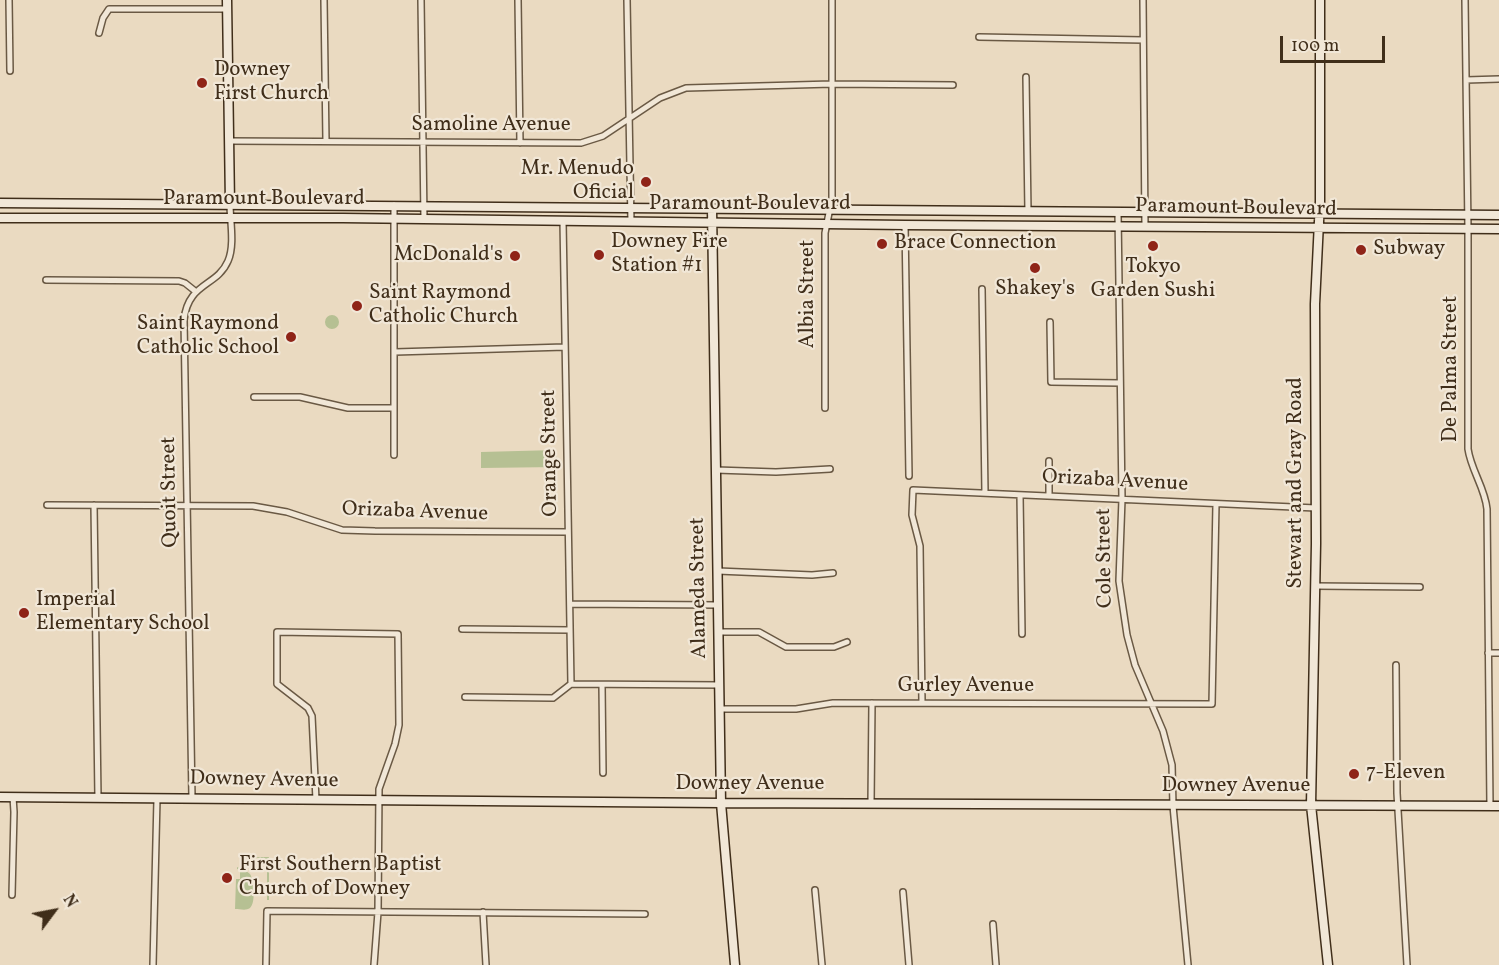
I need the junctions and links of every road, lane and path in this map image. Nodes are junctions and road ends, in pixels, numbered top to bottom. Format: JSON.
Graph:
{"nodes":[{"id":1,"x":9,"y":0,"type":"edge"},
{"id":2,"x":324,"y":0,"type":"edge"},
{"id":3,"x":421,"y":0,"type":"edge"},
{"id":4,"x":518,"y":0,"type":"edge"},
{"id":5,"x":627,"y":0,"type":"edge"},
{"id":6,"x":832,"y":0,"type":"edge"},
{"id":7,"x":1143,"y":0,"type":"edge"},
{"id":8,"x":1320,"y":0,"type":"edge"},
{"id":9,"x":1465,"y":0,"type":"edge"},
{"id":10,"x":227,"y":5,"type":"edge"},
{"id":11,"x":99,"y":33,"type":"dead end"},
{"id":12,"x":978,"y":37,"type":"dead end"},
{"id":13,"x":1143,"y":40,"type":"junction"},
{"id":14,"x":10,"y":71,"type":"dead end"},
{"id":15,"x":1026,"y":77,"type":"dead end"},
{"id":16,"x":1499,"y":79,"type":"edge"},
{"id":17,"x":1466,"y":80,"type":"junction"},
{"id":18,"x":832,"y":84,"type":"junction"},
{"id":19,"x":953,"y":85,"type":"dead end"},
{"id":20,"x":628,"y":118,"type":"junction"},
{"id":21,"x":229,"y":141,"type":"junction"},
{"id":22,"x":326,"y":141,"type":"junction"},
{"id":23,"x":423,"y":143,"type":"junction"},
{"id":24,"x":520,"y":143,"type":"junction"},
{"id":25,"x":0,"y":203,"type":"edge"},
{"id":26,"x":230,"y":204,"type":"junction"},
{"id":27,"x":394,"y":205,"type":"junction"},
{"id":28,"x":424,"y":205,"type":"junction"},
{"id":29,"x":585,"y":207,"type":"junction"},
{"id":30,"x":630,"y":208,"type":"junction"},
{"id":31,"x":712,"y":209,"type":"junction"},
{"id":32,"x":830,"y":210,"type":"junction"},
{"id":33,"x":1028,"y":212,"type":"junction"},
{"id":34,"x":1118,"y":213,"type":"junction"},
{"id":35,"x":1144,"y":213,"type":"junction"},
{"id":36,"x":1319,"y":214,"type":"junction"},
{"id":37,"x":1468,"y":215,"type":"junction"},
{"id":38,"x":1499,"y":215,"type":"edge"},
{"id":39,"x":0,"y":218,"type":"edge"},
{"id":40,"x":230,"y":219,"type":"junction"},
{"id":41,"x":394,"y":219,"type":"junction"},
{"id":42,"x":424,"y":219,"type":"junction"},
{"id":43,"x":563,"y":221,"type":"junction"},
{"id":44,"x":631,"y":222,"type":"junction"},
{"id":45,"x":712,"y":222,"type":"junction"},
{"id":46,"x":827,"y":224,"type":"junction"},
{"id":47,"x":904,"y":225,"type":"junction"},
{"id":48,"x":1118,"y":226,"type":"junction"},
{"id":49,"x":1144,"y":226,"type":"junction"},
{"id":50,"x":1318,"y":228,"type":"junction"},
{"id":51,"x":1468,"y":229,"type":"junction"},
{"id":52,"x":1499,"y":229,"type":"edge"},
{"id":53,"x":46,"y":280,"type":"dead end"},
{"id":54,"x":982,"y":289,"type":"dead end"},
{"id":55,"x":195,"y":291,"type":"junction"},
{"id":56,"x":1050,"y":322,"type":"dead end"},
{"id":57,"x":565,"y":347,"type":"junction"},
{"id":58,"x":395,"y":352,"type":"junction"},
{"id":59,"x":1120,"y":383,"type":"junction"},
{"id":60,"x":254,"y":397,"type":"dead end"},
{"id":61,"x":393,"y":408,"type":"junction"},
{"id":62,"x":825,"y":408,"type":"dead end"},
{"id":63,"x":394,"y":455,"type":"dead end"},
{"id":64,"x":1049,"y":461,"type":"dead end"},
{"id":65,"x":830,"y":469,"type":"dead end"},
{"id":66,"x":716,"y":470,"type":"junction"},
{"id":67,"x":909,"y":476,"type":"dead end"},
{"id":68,"x":985,"y":493,"type":"junction"},
{"id":69,"x":1020,"y":495,"type":"junction"},
{"id":70,"x":1049,"y":496,"type":"junction"},
{"id":71,"x":1122,"y":499,"type":"junction"},
{"id":72,"x":1216,"y":504,"type":"junction"},
{"id":73,"x":47,"y":505,"type":"dead end"},
{"id":74,"x":94,"y":505,"type":"junction"},
{"id":75,"x":188,"y":506,"type":"junction"},
{"id":76,"x":1316,"y":508,"type":"junction"},
{"id":77,"x":568,"y":532,"type":"junction"},
{"id":78,"x":718,"y":571,"type":"junction"},
{"id":79,"x":834,"y":573,"type":"dead end"},
{"id":80,"x":1315,"y":586,"type":"junction"},
{"id":81,"x":1420,"y":587,"type":"dead end"},
{"id":82,"x":570,"y":604,"type":"junction"},
{"id":83,"x":718,"y":605,"type":"junction"},
{"id":84,"x":462,"y":629,"type":"dead end"},
{"id":85,"x":570,"y":630,"type":"junction"},
{"id":86,"x":719,"y":632,"type":"junction"},
{"id":87,"x":1022,"y":634,"type":"dead end"},
{"id":88,"x":847,"y":642,"type":"dead end"},
{"id":89,"x":1488,"y":653,"type":"junction"},
{"id":90,"x":1499,"y":653,"type":"edge"},
{"id":91,"x":1396,"y":665,"type":"dead end"},
{"id":92,"x":571,"y":684,"type":"junction"},
{"id":93,"x":602,"y":685,"type":"junction"},
{"id":94,"x":720,"y":685,"type":"junction"},
{"id":95,"x":465,"y":697,"type":"dead end"},
{"id":96,"x":872,"y":703,"type":"junction"},
{"id":97,"x":922,"y":704,"type":"junction"},
{"id":98,"x":1151,"y":704,"type":"junction"},
{"id":99,"x":720,"y":709,"type":"junction"},
{"id":100,"x":603,"y":773,"type":"dead end"},
{"id":101,"x":0,"y":797,"type":"edge"},
{"id":102,"x":13,"y":797,"type":"junction"},
{"id":103,"x":98,"y":798,"type":"junction"},
{"id":104,"x":192,"y":798,"type":"junction"},
{"id":105,"x":157,"y":799,"type":"junction"},
{"id":106,"x":316,"y":800,"type":"junction"},
{"id":107,"x":379,"y":801,"type":"junction"},
{"id":108,"x":721,"y":803,"type":"junction"},
{"id":109,"x":871,"y":803,"type":"junction"},
{"id":110,"x":1173,"y":806,"type":"junction"},
{"id":111,"x":1311,"y":806,"type":"junction"},
{"id":112,"x":1398,"y":806,"type":"junction"},
{"id":113,"x":1494,"y":806,"type":"edge"},
{"id":114,"x":815,"y":890,"type":"dead end"},
{"id":115,"x":903,"y":892,"type":"dead end"},
{"id":116,"x":12,"y":895,"type":"dead end"},
{"id":117,"x":378,"y":912,"type":"junction"},
{"id":118,"x":483,"y":912,"type":"junction"},
{"id":119,"x":645,"y":914,"type":"dead end"},
{"id":120,"x":993,"y":924,"type":"dead end"},
{"id":121,"x":153,"y":965,"type":"edge"},
{"id":122,"x":266,"y":965,"type":"edge"},
{"id":123,"x":374,"y":965,"type":"edge"},
{"id":124,"x":486,"y":965,"type":"edge"},
{"id":125,"x":735,"y":965,"type":"edge"},
{"id":126,"x":822,"y":965,"type":"edge"},
{"id":127,"x":909,"y":965,"type":"edge"},
{"id":128,"x":996,"y":965,"type":"edge"},
{"id":129,"x":1188,"y":965,"type":"edge"},
{"id":130,"x":1328,"y":965,"type":"edge"},
{"id":131,"x":1407,"y":965,"type":"edge"}],
"edges":[{"from":1,"to":14,"type":"street"},
{"from":2,"to":22,"type":"street"},
{"from":3,"to":23,"type":"street"},
{"from":4,"to":24,"type":"street"},
{"from":5,"to":20,"type":"street"},
{"from":6,"to":18,"type":"street","name":"Albia Street"},
{"from":7,"to":13,"type":"street"},
{"from":8,"to":36,"type":"main road","name":"Stewart and Gray Road"},
{"from":9,"to":17,"type":"street","name":"De Palma Street"},
{"from":10,"to":11,"type":"street"},
{"from":10,"to":21,"type":"main road"},
{"from":12,"to":13,"type":"street"},
{"from":13,"to":35,"type":"street"},
{"from":15,"to":33,"type":"street"},
{"from":16,"to":17,"type":"street"},
{"from":17,"to":37,"type":"street","name":"De Palma Street"},
{"from":18,"to":19,"type":"street","name":"Samoline Avenue"},
{"from":18,"to":20,"type":"street","name":"Samoline Avenue"},
{"from":18,"to":32,"type":"street","name":"Albia Street"},
{"from":20,"to":24,"type":"street","name":"Samoline Avenue"},
{"from":20,"to":30,"type":"street"},
{"from":21,"to":22,"type":"street","name":"Samoline Avenue"},
{"from":21,"to":26,"type":"main road"},
{"from":22,"to":23,"type":"street","name":"Samoline Avenue"},
{"from":23,"to":24,"type":"street","name":"Samoline Avenue"},
{"from":23,"to":28,"type":"street"},
{"from":25,"to":26,"type":"main road","name":"Paramount Boulevard"},
{"from":26,"to":27,"type":"main road","name":"Paramount Boulevard"},
{"from":26,"to":40,"type":"street"},
{"from":27,"to":28,"type":"main road","name":"Paramount Boulevard"},
{"from":27,"to":41,"type":"street"},
{"from":28,"to":29,"type":"main road","name":"Paramount Boulevard"},
{"from":28,"to":42,"type":"street"},
{"from":29,"to":30,"type":"main road","name":"Paramount Boulevard"},
{"from":29,"to":43,"type":"main road"},
{"from":30,"to":31,"type":"main road","name":"Paramount Boulevard"},
{"from":30,"to":44,"type":"street"},
{"from":31,"to":32,"type":"main road","name":"Paramount Boulevard"},
{"from":31,"to":45,"type":"main road","name":"Alameda Street"},
{"from":32,"to":33,"type":"main road","name":"Paramount Boulevard"},
{"from":32,"to":46,"type":"street","name":"Albia Street"},
{"from":33,"to":34,"type":"main road","name":"Paramount Boulevard"},
{"from":34,"to":35,"type":"main road","name":"Paramount Boulevard"},
{"from":34,"to":48,"type":"street","name":"Cole Street"},
{"from":35,"to":36,"type":"main road","name":"Paramount Boulevard"},
{"from":35,"to":49,"type":"street"},
{"from":36,"to":37,"type":"main road","name":"Paramount Boulevard"},
{"from":36,"to":50,"type":"main road","name":"Stewart and Gray Road"},
{"from":37,"to":38,"type":"main road","name":"Paramount Boulevard"},
{"from":37,"to":51,"type":"street","name":"De Palma Street"},
{"from":39,"to":40,"type":"main road","name":"Paramount Boulevard"},
{"from":40,"to":41,"type":"main road","name":"Paramount Boulevard"},
{"from":40,"to":55,"type":"street"},
{"from":41,"to":42,"type":"main road","name":"Paramount Boulevard"},
{"from":41,"to":58,"type":"street"},
{"from":42,"to":43,"type":"main road","name":"Paramount Boulevard"},
{"from":43,"to":44,"type":"main road","name":"Paramount Boulevard"},
{"from":43,"to":57,"type":"street","name":"Orange Street"},
{"from":44,"to":45,"type":"main road","name":"Paramount Boulevard"},
{"from":45,"to":46,"type":"main road","name":"Paramount Boulevard"},
{"from":45,"to":66,"type":"main road","name":"Alameda Street"},
{"from":46,"to":47,"type":"main road","name":"Paramount Boulevard"},
{"from":46,"to":62,"type":"street","name":"Albia Street"},
{"from":47,"to":48,"type":"main road","name":"Paramount Boulevard"},
{"from":47,"to":67,"type":"street"},
{"from":48,"to":49,"type":"main road","name":"Paramount Boulevard"},
{"from":48,"to":59,"type":"street","name":"Cole Street"},
{"from":49,"to":50,"type":"main road","name":"Paramount Boulevard"},
{"from":50,"to":51,"type":"main road","name":"Paramount Boulevard"},
{"from":50,"to":76,"type":"main road","name":"Stewart and Gray Road"},
{"from":51,"to":52,"type":"main road","name":"Paramount Boulevard"},
{"from":51,"to":89,"type":"street","name":"De Palma Street"},
{"from":53,"to":55,"type":"street"},
{"from":54,"to":68,"type":"street"},
{"from":55,"to":75,"type":"street","name":"Quoit Street"},
{"from":56,"to":59,"type":"street"},
{"from":57,"to":58,"type":"street"},
{"from":57,"to":77,"type":"street","name":"Orange Street"},
{"from":58,"to":61,"type":"street"},
{"from":59,"to":71,"type":"street","name":"Cole Street"},
{"from":60,"to":61,"type":"street"},
{"from":61,"to":63,"type":"street"},
{"from":64,"to":70,"type":"street"},
{"from":65,"to":66,"type":"street"},
{"from":66,"to":78,"type":"main road","name":"Alameda Street"},
{"from":68,"to":69,"type":"street","name":"Orizaba Avenue"},
{"from":68,"to":97,"type":"street","name":"Orizaba Avenue"},
{"from":69,"to":70,"type":"street","name":"Orizaba Avenue"},
{"from":69,"to":87,"type":"street"},
{"from":70,"to":71,"type":"street","name":"Orizaba Avenue"},
{"from":71,"to":72,"type":"street","name":"Orizaba Avenue"},
{"from":71,"to":98,"type":"street","name":"Cole Street"},
{"from":72,"to":76,"type":"street","name":"Orizaba Avenue"},
{"from":72,"to":98,"type":"street","name":"Gurley Avenue"},
{"from":73,"to":74,"type":"street","name":"Orizaba Avenue"},
{"from":74,"to":75,"type":"street","name":"Orizaba Avenue"},
{"from":74,"to":103,"type":"street"},
{"from":75,"to":77,"type":"street","name":"Orizaba Avenue"},
{"from":75,"to":104,"type":"street","name":"Quoit Street"},
{"from":76,"to":80,"type":"main road","name":"Stewart and Gray Road"},
{"from":77,"to":82,"type":"street","name":"Orange Street"},
{"from":78,"to":79,"type":"street"},
{"from":78,"to":83,"type":"main road","name":"Alameda Street"},
{"from":80,"to":81,"type":"street"},
{"from":80,"to":111,"type":"main road","name":"Stewart and Gray Road"},
{"from":82,"to":83,"type":"street"},
{"from":82,"to":85,"type":"street","name":"Orange Street"},
{"from":83,"to":86,"type":"main road","name":"Alameda Street"},
{"from":84,"to":85,"type":"street"},
{"from":85,"to":92,"type":"street","name":"Orange Street"},
{"from":86,"to":88,"type":"street"},
{"from":86,"to":94,"type":"main road","name":"Alameda Street"},
{"from":89,"to":90,"type":"street"},
{"from":89,"to":113,"type":"street","name":"De Palma Street"},
{"from":91,"to":112,"type":"street"},
{"from":92,"to":93,"type":"street"},
{"from":92,"to":95,"type":"street"},
{"from":93,"to":94,"type":"street"},
{"from":93,"to":100,"type":"street"},
{"from":94,"to":99,"type":"main road","name":"Alameda Street"},
{"from":96,"to":97,"type":"street","name":"Gurley Avenue"},
{"from":96,"to":99,"type":"street","name":"Gurley Avenue"},
{"from":96,"to":109,"type":"street"},
{"from":97,"to":98,"type":"street","name":"Gurley Avenue"},
{"from":98,"to":110,"type":"street","name":"Cole Street"},
{"from":99,"to":108,"type":"main road","name":"Alameda Street"},
{"from":101,"to":102,"type":"main road","name":"Downey Avenue"},
{"from":102,"to":103,"type":"main road","name":"Downey Avenue"},
{"from":102,"to":116,"type":"street"},
{"from":103,"to":105,"type":"main road","name":"Downey Avenue"},
{"from":104,"to":105,"type":"main road","name":"Downey Avenue"},
{"from":104,"to":106,"type":"main road","name":"Downey Avenue"},
{"from":105,"to":121,"type":"street"},
{"from":106,"to":107,"type":"main road","name":"Downey Avenue"},
{"from":106,"to":107,"type":"street"},
{"from":107,"to":108,"type":"main road","name":"Downey Avenue"},
{"from":107,"to":117,"type":"street"},
{"from":108,"to":109,"type":"main road","name":"Downey Avenue"},
{"from":108,"to":125,"type":"main road","name":"Alameda Street"},
{"from":109,"to":110,"type":"main road","name":"Downey Avenue"},
{"from":110,"to":111,"type":"main road","name":"Downey Avenue"},
{"from":110,"to":129,"type":"street","name":"Cole Street"},
{"from":111,"to":112,"type":"main road","name":"Downey Avenue"},
{"from":111,"to":130,"type":"main road","name":"Stewart and Gray Road"},
{"from":112,"to":113,"type":"main road","name":"Downey Avenue"},
{"from":112,"to":131,"type":"street"},
{"from":114,"to":126,"type":"street"},
{"from":115,"to":127,"type":"street"},
{"from":117,"to":118,"type":"street"},
{"from":117,"to":122,"type":"street"},
{"from":117,"to":123,"type":"street"},
{"from":118,"to":119,"type":"street"},
{"from":118,"to":124,"type":"street"},
{"from":120,"to":128,"type":"street"}]}
